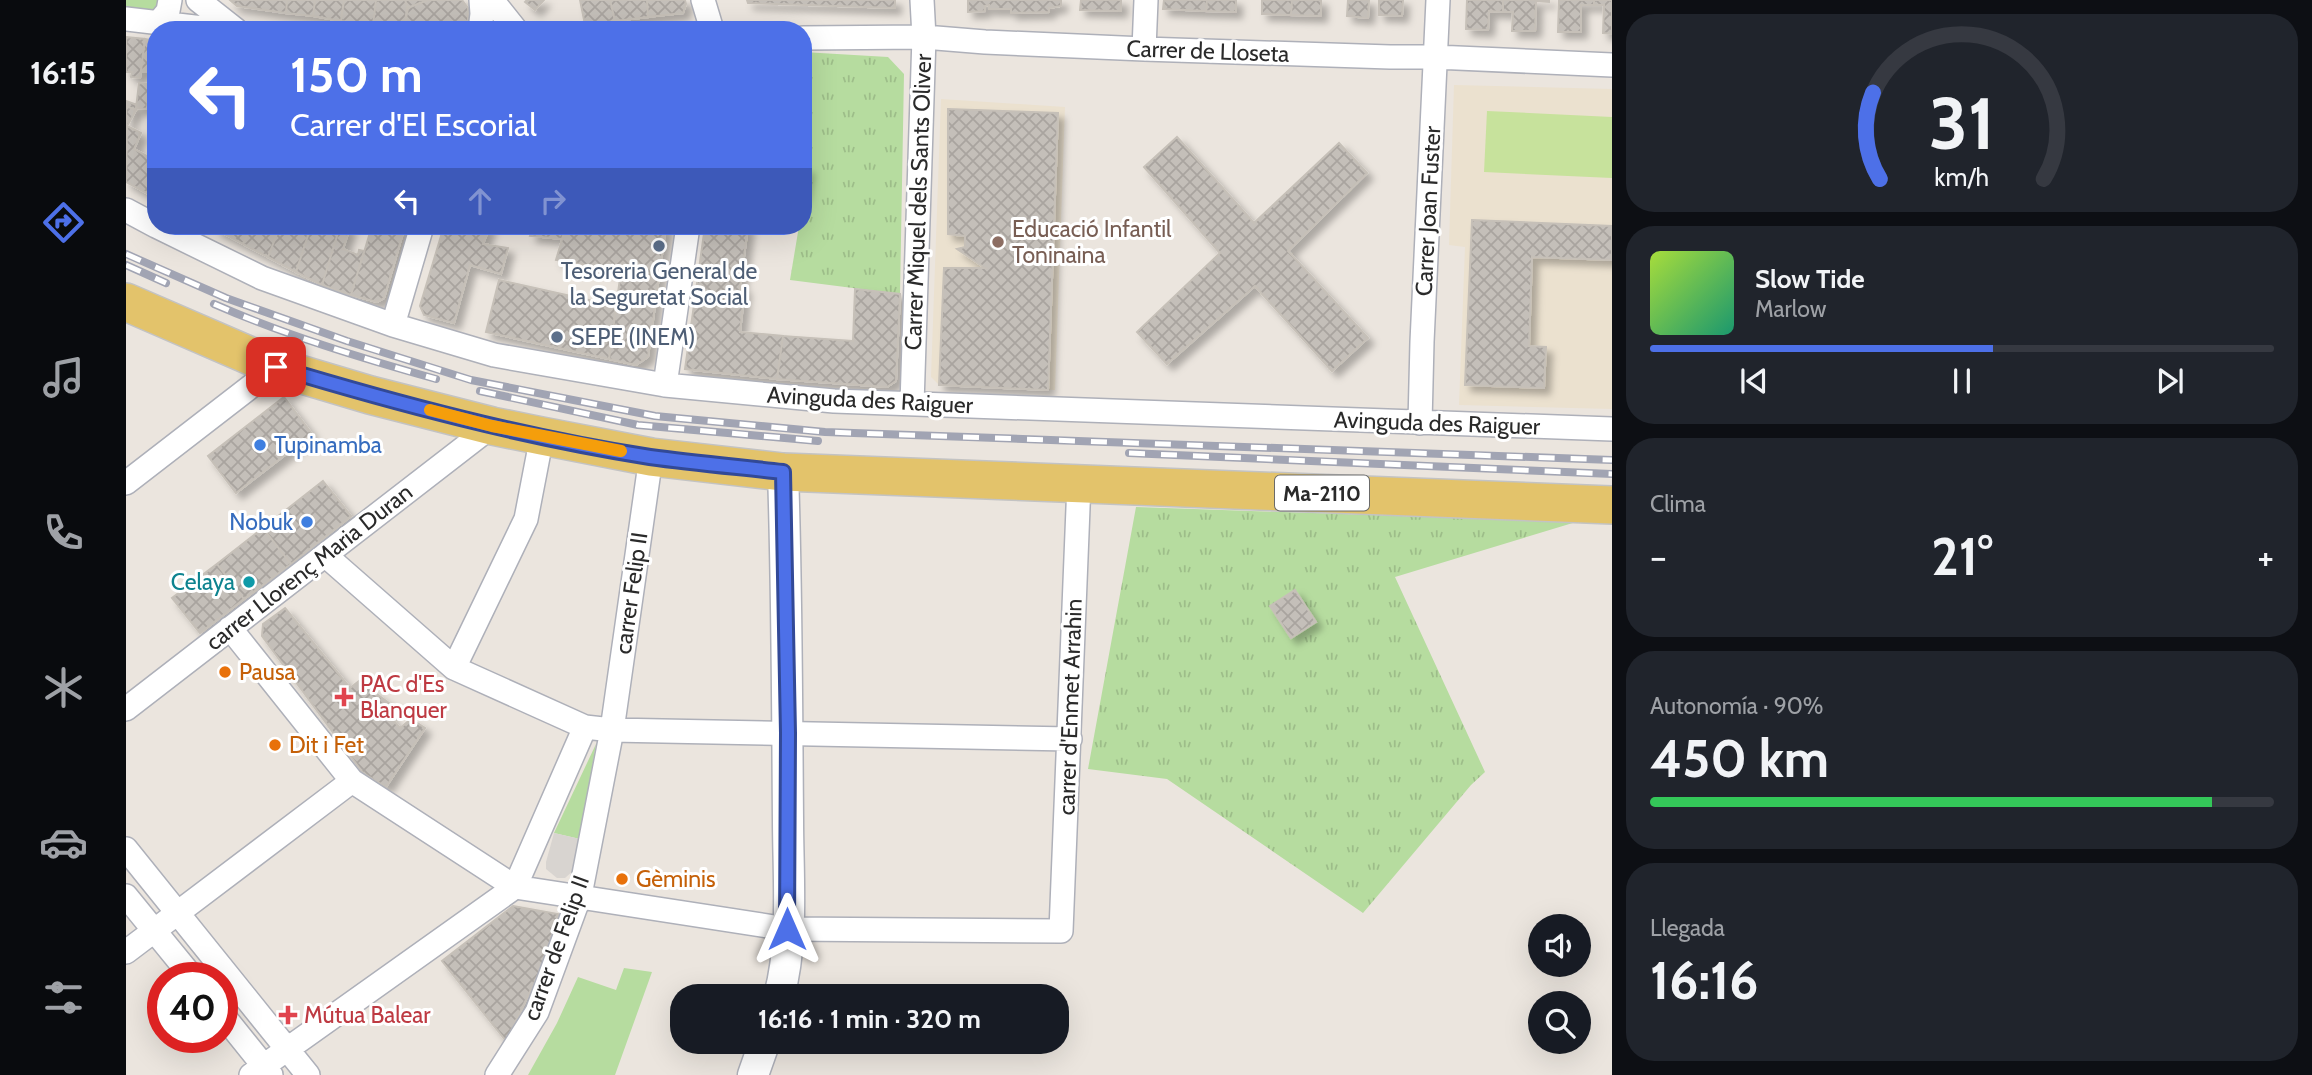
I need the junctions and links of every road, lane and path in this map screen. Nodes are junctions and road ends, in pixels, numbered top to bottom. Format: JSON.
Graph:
{"nodes":[{"id":1,"x":170,"y":0,"type":"edge"},
{"id":2,"x":198,"y":0,"type":"edge"},
{"id":3,"x":481,"y":0,"type":"edge"},
{"id":4,"x":492,"y":0,"type":"edge"},
{"id":5,"x":703,"y":0,"type":"edge"},
{"id":6,"x":922,"y":0,"type":"edge"},
{"id":7,"x":1146,"y":0,"type":"edge"},
{"id":8,"x":1438,"y":0,"type":"edge"},
{"id":9,"x":126,"y":19,"type":"edge"},
{"id":10,"x":160,"y":21,"type":"edge"},
{"id":11,"x":225,"y":21,"type":"edge"},
{"id":12,"x":481,"y":21,"type":"edge"},
{"id":13,"x":509,"y":21,"type":"edge"},
{"id":14,"x":709,"y":21,"type":"edge"},
{"id":15,"x":147,"y":22,"type":"edge"},
{"id":16,"x":924,"y":37,"type":"junction"},
{"id":17,"x":812,"y":38,"type":"edge"},
{"id":18,"x":1144,"y":49,"type":"junction"},
{"id":19,"x":1435,"y":57,"type":"junction"},
{"id":20,"x":1612,"y":65,"type":"edge"},
{"id":21,"x":126,"y":210,"type":"edge"},
{"id":22,"x":147,"y":221,"type":"edge"},
{"id":23,"x":174,"y":235,"type":"edge"},
{"id":24,"x":419,"y":235,"type":"edge"},
{"id":25,"x":687,"y":235,"type":"edge"},
{"id":26,"x":126,"y":302,"type":"edge"},
{"id":27,"x":393,"y":325,"type":"junction"},
{"id":28,"x":276,"y":367,"type":"junction"},
{"id":29,"x":665,"y":384,"type":"junction"},
{"id":30,"x":912,"y":404,"type":"junction"},
{"id":31,"x":1420,"y":423,"type":"junction"},
{"id":32,"x":492,"y":426,"type":"junction"},
{"id":33,"x":1612,"y":429,"type":"edge"},
{"id":34,"x":542,"y":436,"type":"junction"},
{"id":35,"x":650,"y":457,"type":"junction"},
{"id":36,"x":783,"y":472,"type":"junction"},
{"id":37,"x":126,"y":483,"type":"edge"},
{"id":38,"x":1079,"y":483,"type":"junction"},
{"id":39,"x":1612,"y":505,"type":"edge"},
{"id":40,"x":325,"y":555,"type":"junction"},
{"id":41,"x":230,"y":628,"type":"junction"},
{"id":42,"x":454,"y":668,"type":"junction"},
{"id":43,"x":126,"y":709,"type":"edge"},
{"id":44,"x":585,"y":727,"type":"junction"},
{"id":45,"x":612,"y":730,"type":"junction"},
{"id":46,"x":788,"y":733,"type":"junction"},
{"id":47,"x":1070,"y":739,"type":"junction"},
{"id":48,"x":352,"y":781,"type":"junction"},
{"id":49,"x":126,"y":849,"type":"edge"},
{"id":50,"x":515,"y":887,"type":"junction"},
{"id":51,"x":580,"y":895,"type":"junction"},
{"id":52,"x":126,"y":896,"type":"edge"},
{"id":53,"x":177,"y":912,"type":"junction"},
{"id":54,"x":787,"y":929,"type":"junction"},
{"id":55,"x":154,"y":930,"type":"junction"},
{"id":56,"x":126,"y":952,"type":"edge"},
{"id":57,"x":180,"y":962,"type":"edge"},
{"id":58,"x":782,"y":984,"type":"edge"},
{"id":59,"x":238,"y":1037,"type":"edge"},
{"id":60,"x":286,"y":1048,"type":"junction"},
{"id":61,"x":760,"y":1054,"type":"edge"},
{"id":62,"x":262,"y":1072,"type":"edge"},
{"id":63,"x":308,"y":1075,"type":"edge"},
{"id":64,"x":497,"y":1075,"type":"edge"},
{"id":65,"x":753,"y":1075,"type":"edge"}],
"edges":[{"from":1,"to":10,"type":"street"},
{"from":2,"to":11,"type":"street"},
{"from":3,"to":12,"type":"street"},
{"from":4,"to":13,"type":"street"},
{"from":5,"to":14,"type":"street"},
{"from":6,"to":16,"type":"street","name":"Carrer Miquel dels Sants Oliver"},
{"from":7,"to":18,"type":"street"},
{"from":8,"to":19,"type":"street","name":"Carrer Joan Fuster"},
{"from":9,"to":15,"type":"street"},
{"from":16,"to":17,"type":"street","name":"Carrer de Lloseta"},
{"from":16,"to":18,"type":"street","name":"Carrer de Lloseta"},
{"from":16,"to":30,"type":"street","name":"Carrer Miquel dels Sants Oliver"},
{"from":18,"to":19,"type":"street","name":"Carrer de Lloseta"},
{"from":19,"to":20,"type":"street","name":"Carrer de Lloseta"},
{"from":19,"to":31,"type":"street","name":"Carrer Joan Fuster"},
{"from":21,"to":22,"type":"street","name":"Avinguda des Raiguer"},
{"from":23,"to":27,"type":"street","name":"Avinguda des Raiguer"},
{"from":24,"to":27,"type":"street"},
{"from":25,"to":29,"type":"street"},
{"from":26,"to":28,"type":"main road","number":"Ma-2110"},
{"from":27,"to":29,"type":"street","name":"Avinguda des Raiguer"},
{"from":28,"to":32,"type":"main road","number":"Ma-2110"},
{"from":28,"to":37,"type":"street"},
{"from":29,"to":30,"type":"street","name":"Avinguda des Raiguer"},
{"from":30,"to":31,"type":"street","name":"Avinguda des Raiguer"},
{"from":31,"to":33,"type":"street","name":"Avinguda des Raiguer"},
{"from":32,"to":34,"type":"main road","number":"Ma-2110"},
{"from":32,"to":40,"type":"street","name":"carrer Llorenç Maria Duran"},
{"from":34,"to":35,"type":"main road","number":"Ma-2110"},
{"from":34,"to":42,"type":"street"},
{"from":35,"to":36,"type":"main road","number":"Ma-2110"},
{"from":35,"to":45,"type":"street","name":"carrer Felip II"},
{"from":36,"to":38,"type":"main road","number":"Ma-2110"},
{"from":36,"to":46,"type":"street"},
{"from":38,"to":39,"type":"main road","number":"Ma-2110"},
{"from":38,"to":47,"type":"street","name":"carrer d'Enmet Arrahin"},
{"from":40,"to":41,"type":"street","name":"carrer Llorenç Maria Duran"},
{"from":40,"to":42,"type":"street"},
{"from":41,"to":43,"type":"street","name":"carrer Llorenç Maria Duran"},
{"from":41,"to":48,"type":"street"},
{"from":42,"to":44,"type":"street"},
{"from":44,"to":45,"type":"street"},
{"from":44,"to":50,"type":"street"},
{"from":45,"to":46,"type":"street"},
{"from":45,"to":51,"type":"street","name":"carrer de Felip II"},
{"from":46,"to":47,"type":"street"},
{"from":46,"to":54,"type":"street"},
{"from":47,"to":54,"type":"street","name":"carrer d'Enmet Arrahin"},
{"from":48,"to":50,"type":"street"},
{"from":48,"to":53,"type":"street"},
{"from":49,"to":53,"type":"street"},
{"from":50,"to":51,"type":"street"},
{"from":50,"to":60,"type":"street"},
{"from":51,"to":54,"type":"street"},
{"from":51,"to":64,"type":"street","name":"carrer de Felip II"},
{"from":52,"to":55,"type":"street"},
{"from":53,"to":55,"type":"street"},
{"from":53,"to":60,"type":"street"},
{"from":54,"to":58,"type":"street"},
{"from":55,"to":56,"type":"street"},
{"from":55,"to":57,"type":"street"},
{"from":59,"to":62,"type":"street"},
{"from":60,"to":62,"type":"street"},
{"from":60,"to":63,"type":"street"},
{"from":61,"to":65,"type":"street"}]}
